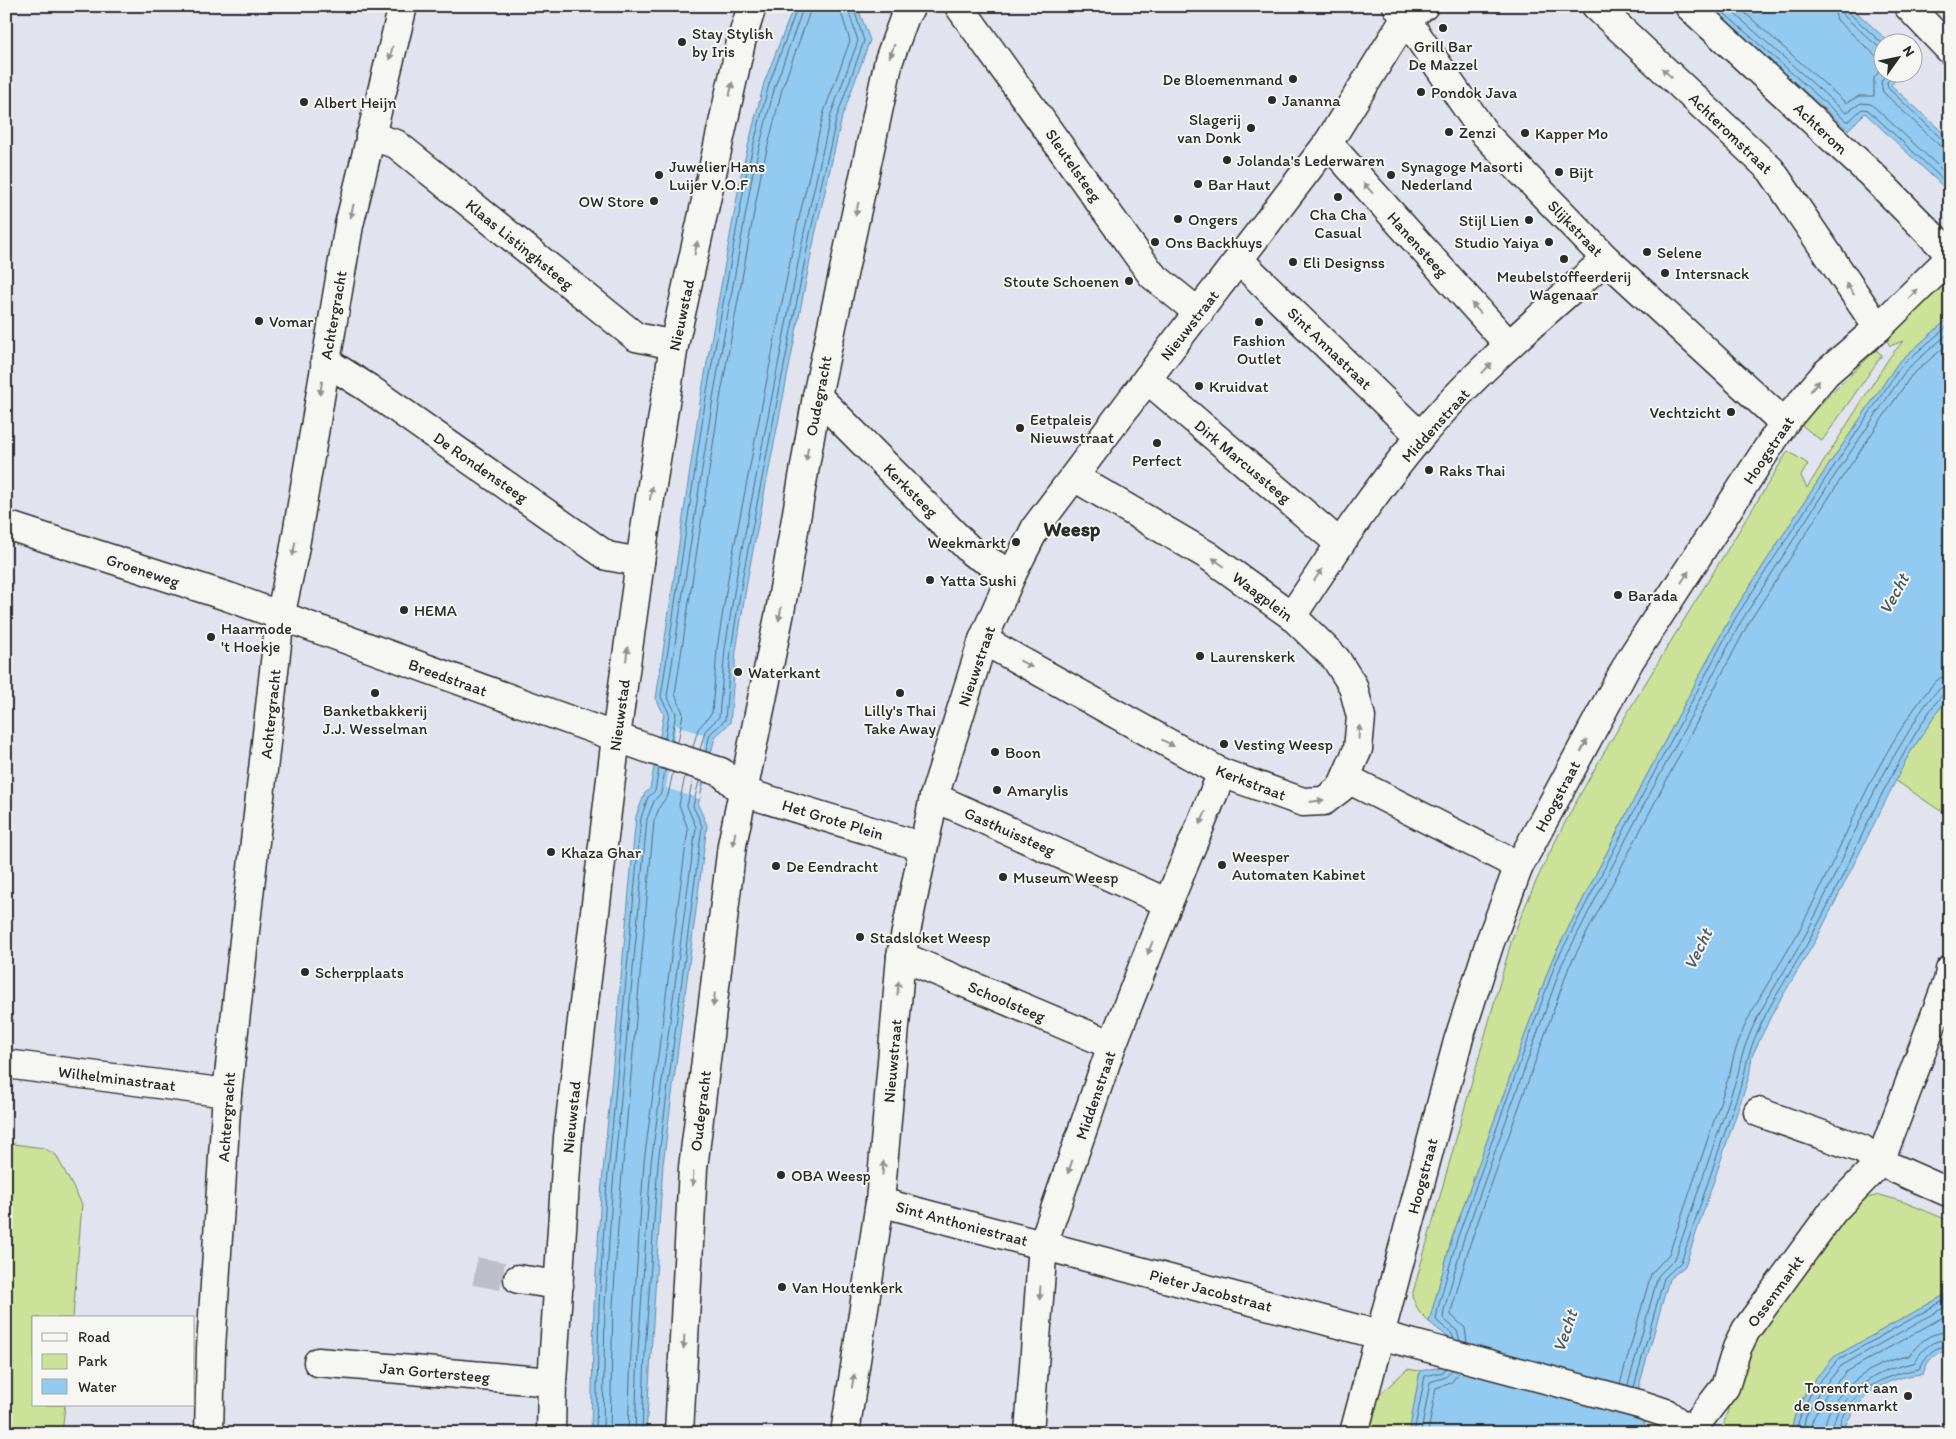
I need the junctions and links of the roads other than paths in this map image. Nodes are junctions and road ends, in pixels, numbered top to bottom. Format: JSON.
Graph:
{"nodes":[{"id":1,"x":403,"y":6,"type":"edge"},
{"id":2,"x":752,"y":6,"type":"edge"},
{"id":3,"x":911,"y":6,"type":"edge"},
{"id":4,"x":959,"y":6,"type":"edge"},
{"id":5,"x":1596,"y":6,"type":"edge"},
{"id":6,"x":1689,"y":6,"type":"edge"},
{"id":7,"x":1908,"y":6,"type":"edge"},
{"id":8,"x":1408,"y":11,"type":"edge"},
{"id":9,"x":1950,"y":50,"type":"edge"},
{"id":10,"x":370,"y":136,"type":"junction"},
{"id":11,"x":1328,"y":143,"type":"junction"},
{"id":12,"x":1950,"y":256,"type":"edge"},
{"id":13,"x":1606,"y":259,"type":"junction"},
{"id":14,"x":1239,"y":260,"type":"junction"},
{"id":15,"x":1199,"y":313,"type":"junction"},
{"id":16,"x":1878,"y":328,"type":"junction"},
{"id":17,"x":674,"y":345,"type":"junction"},
{"id":18,"x":1509,"y":345,"type":"junction"},
{"id":19,"x":325,"y":361,"type":"junction"},
{"id":20,"x":1147,"y":379,"type":"junction"},
{"id":21,"x":817,"y":396,"type":"junction"},
{"id":22,"x":1784,"y":423,"type":"junction"},
{"id":23,"x":1420,"y":436,"type":"junction"},
{"id":24,"x":1074,"y":477,"type":"junction"},
{"id":25,"x":6,"y":525,"type":"edge"},
{"id":26,"x":1339,"y":543,"type":"junction"},
{"id":27,"x":640,"y":562,"type":"junction"},
{"id":28,"x":1012,"y":574,"type":"junction"},
{"id":29,"x":1292,"y":616,"type":"junction"},
{"id":30,"x":280,"y":617,"type":"junction"},
{"id":31,"x":983,"y":640,"type":"junction"},
{"id":32,"x":616,"y":737,"type":"junction"},
{"id":33,"x":1222,"y":773,"type":"junction"},
{"id":34,"x":1346,"y":778,"type":"junction"},
{"id":35,"x":743,"y":792,"type":"junction"},
{"id":36,"x":934,"y":797,"type":"junction"},
{"id":37,"x":923,"y":847,"type":"junction"},
{"id":38,"x":1519,"y":866,"type":"junction"},
{"id":39,"x":1168,"y":903,"type":"junction"},
{"id":40,"x":901,"y":956,"type":"junction"},
{"id":41,"x":1950,"y":970,"type":"edge"},
{"id":42,"x":1112,"y":1045,"type":"junction"},
{"id":43,"x":6,"y":1064,"type":"edge"},
{"id":44,"x":227,"y":1093,"type":"junction"},
{"id":45,"x":1758,"y":1112,"type":"dead end"},
{"id":46,"x":1880,"y":1162,"type":"junction"},
{"id":47,"x":1950,"y":1193,"type":"edge"},
{"id":48,"x":880,"y":1202,"type":"junction"},
{"id":49,"x":1043,"y":1244,"type":"junction"},
{"id":50,"x":518,"y":1279,"type":"tunnel mouth"},
{"id":51,"x":559,"y":1285,"type":"junction"},
{"id":52,"x":1379,"y":1336,"type":"junction"},
{"id":53,"x":318,"y":1362,"type":"dead end"},
{"id":54,"x":552,"y":1382,"type":"junction"},
{"id":55,"x":851,"y":1431,"type":"edge"},
{"id":56,"x":1691,"y":1432,"type":"edge"},
{"id":57,"x":210,"y":1433,"type":"edge"},
{"id":58,"x":552,"y":1433,"type":"edge"},
{"id":59,"x":679,"y":1433,"type":"edge"},
{"id":60,"x":1029,"y":1433,"type":"edge"},
{"id":61,"x":1354,"y":1433,"type":"edge"}],
"edges":[{"from":1,"to":10,"type":"street","name":"Achtergracht","one_way":true},
{"from":17,"to":2,"type":"street","name":"Nieuwstad","one_way":true},
{"from":3,"to":21,"type":"street","name":"Oudegracht","one_way":true},
{"from":4,"to":15,"type":"street","name":"Sleutelsteeg"},
{"from":16,"to":5,"type":"street","name":"Achteromstraat","one_way":true},
{"from":6,"to":12,"type":"street","name":"Achterom"},
{"from":7,"to":9,"type":"street"},
{"from":8,"to":11,"type":"street","name":"Nieuwstraat"},
{"from":8,"to":13,"type":"street","name":"Slijkstraat"},
{"from":10,"to":17,"type":"street","name":"Klaas Listinghsteeg"},
{"from":10,"to":19,"type":"street","name":"Achtergracht","one_way":true},
{"from":11,"to":14,"type":"street","name":"Nieuwstraat"},
{"from":18,"to":11,"type":"street","name":"Hanensteeg","one_way":true},
{"from":16,"to":12,"type":"street","name":"Hoogstraat","one_way":true},
{"from":13,"to":18,"type":"street","name":"Middenstraat"},
{"from":13,"to":22,"type":"street","name":"Slijkstraat"},
{"from":14,"to":15,"type":"street","name":"Nieuwstraat"},
{"from":14,"to":23,"type":"street","name":"Sint Annastraat"},
{"from":15,"to":20,"type":"street","name":"Nieuwstraat"},
{"from":22,"to":16,"type":"street","name":"Hoogstraat","one_way":true},
{"from":27,"to":17,"type":"street","name":"Nieuwstad","one_way":true},
{"from":23,"to":18,"type":"street","name":"Middenstraat","one_way":true},
{"from":19,"to":27,"type":"street","name":"De Rondensteeg"},
{"from":19,"to":30,"type":"street","name":"Achtergracht","one_way":true},
{"from":20,"to":24,"type":"street","name":"Nieuwstraat"},
{"from":20,"to":26,"type":"street","name":"Dirk Marcussteeg"},
{"from":21,"to":28,"type":"street","name":"Kerksteeg"},
{"from":21,"to":35,"type":"street","name":"Oudegracht","one_way":true},
{"from":38,"to":22,"type":"street","name":"Hoogstraat","one_way":true},
{"from":23,"to":26,"type":"street","name":"Middenstraat"},
{"from":24,"to":28,"type":"street","name":"Nieuwstraat"},
{"from":29,"to":24,"type":"street","name":"Waagplein","one_way":true},
{"from":25,"to":30,"type":"street","name":"Groeneweg"},
{"from":29,"to":26,"type":"street","name":"Middenstraat","one_way":true},
{"from":32,"to":27,"type":"street","name":"Nieuwstad","one_way":true},
{"from":28,"to":31,"type":"street","name":"Nieuwstraat"},
{"from":34,"to":29,"type":"street","name":"Waagplein","one_way":true},
{"from":30,"to":32,"type":"street","name":"Breedstraat"},
{"from":30,"to":44,"type":"street","name":"Achtergracht"},
{"from":31,"to":33,"type":"street","name":"Kerkstraat","one_way":true},
{"from":31,"to":36,"type":"street","name":"Nieuwstraat"},
{"from":32,"to":35,"type":"street"},
{"from":32,"to":51,"type":"street","name":"Nieuwstad"},
{"from":33,"to":34,"type":"street","name":"Kerkstraat","one_way":true},
{"from":33,"to":39,"type":"street","name":"Middenstraat","one_way":true},
{"from":34,"to":38,"type":"street"},
{"from":35,"to":37,"type":"street","name":"Het Grote Plein"},
{"from":35,"to":59,"type":"street","name":"Oudegracht","one_way":true},
{"from":36,"to":37,"type":"street","name":"Nieuwstraat"},
{"from":36,"to":39,"type":"street","name":"Gasthuissteeg"},
{"from":37,"to":40,"type":"street","name":"Nieuwstraat"},
{"from":38,"to":52,"type":"street","name":"Hoogstraat"},
{"from":39,"to":42,"type":"street","name":"Middenstraat","one_way":true},
{"from":40,"to":42,"type":"street","name":"Schoolsteeg"},
{"from":48,"to":40,"type":"street","name":"Nieuwstraat","one_way":true},
{"from":41,"to":46,"type":"street","name":"Ossenmarkt"},
{"from":42,"to":49,"type":"street","name":"Middenstraat","one_way":true},
{"from":43,"to":44,"type":"street","name":"Wilhelminastraat"},
{"from":44,"to":57,"type":"street","name":"Achtergracht"},
{"from":45,"to":46,"type":"street"},
{"from":46,"to":47,"type":"street"},
{"from":46,"to":56,"type":"street","name":"Ossenmarkt"},
{"from":48,"to":49,"type":"street","name":"Sint Anthoniestraat"},
{"from":55,"to":48,"type":"street","name":"Nieuwstraat","one_way":true},
{"from":49,"to":52,"type":"street","name":"Pieter Jacobstraat"},
{"from":49,"to":60,"type":"street","name":"Middenstraat","one_way":true},
{"from":50,"to":51,"type":"street"},
{"from":51,"to":54,"type":"street","name":"Nieuwstad"},
{"from":52,"to":56,"type":"street","name":"Ossenmarkt"},
{"from":52,"to":61,"type":"street","name":"Hoogstraat"},
{"from":53,"to":54,"type":"street","name":"Jan Gortersteeg"},
{"from":54,"to":58,"type":"street","name":"Nieuwstad"}]}
